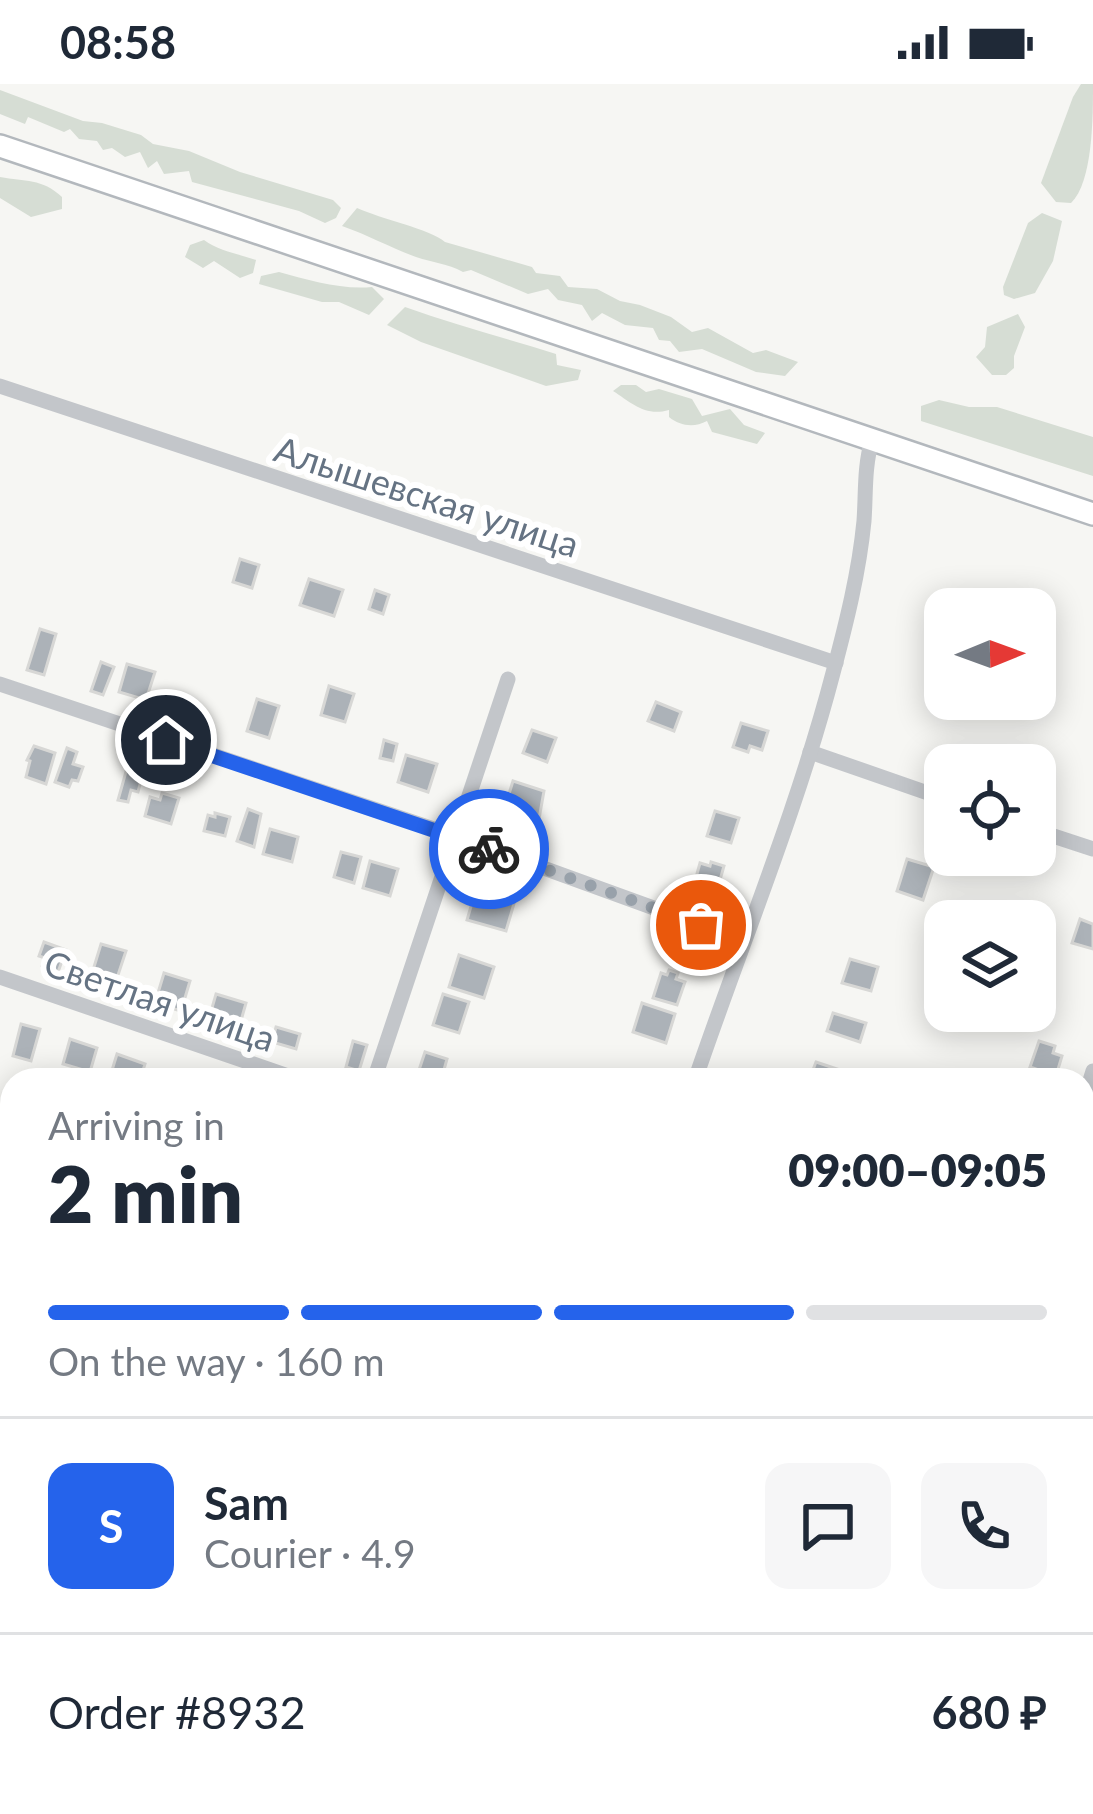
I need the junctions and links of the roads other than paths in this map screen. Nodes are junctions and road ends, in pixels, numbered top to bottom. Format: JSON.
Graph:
{"nodes":[{"id":1,"x":0,"y":146,"type":"edge"},
{"id":2,"x":0,"y":386,"type":"edge"},
{"id":3,"x":872,"y":440,"type":"junction"},
{"id":4,"x":1093,"y":514,"type":"edge"},
{"id":5,"x":836,"y":663,"type":"junction"},
{"id":6,"x":508,"y":679,"type":"dead end"},
{"id":7,"x":0,"y":684,"type":"edge"},
{"id":8,"x":810,"y":752,"type":"junction"},
{"id":9,"x":924,"y":792,"type":"edge"},
{"id":10,"x":1056,"y":837,"type":"edge"},
{"id":11,"x":458,"y":838,"type":"junction"},
{"id":12,"x":1093,"y":850,"type":"edge"},
{"id":13,"x":742,"y":940,"type":"junction"},
{"id":14,"x":0,"y":976,"type":"edge"},
{"id":15,"x":265,"y":1068,"type":"edge"},
{"id":16,"x":378,"y":1068,"type":"edge"},
{"id":17,"x":699,"y":1068,"type":"edge"}],
"edges":[{"from":1,"to":3,"type":"main road"},
{"from":2,"to":5,"type":"street","name":"Алышевская улица"},
{"from":3,"to":4,"type":"main road"},
{"from":3,"to":5,"type":"street"},
{"from":5,"to":8,"type":"street"},
{"from":6,"to":11,"type":"street"},
{"from":7,"to":11,"type":"street"},
{"from":8,"to":9,"type":"street"},
{"from":8,"to":13,"type":"street"},
{"from":10,"to":12,"type":"street"},
{"from":11,"to":13,"type":"street"},
{"from":11,"to":16,"type":"street"},
{"from":13,"to":17,"type":"street"},
{"from":14,"to":15,"type":"street","name":"Светлая улица"}]}
